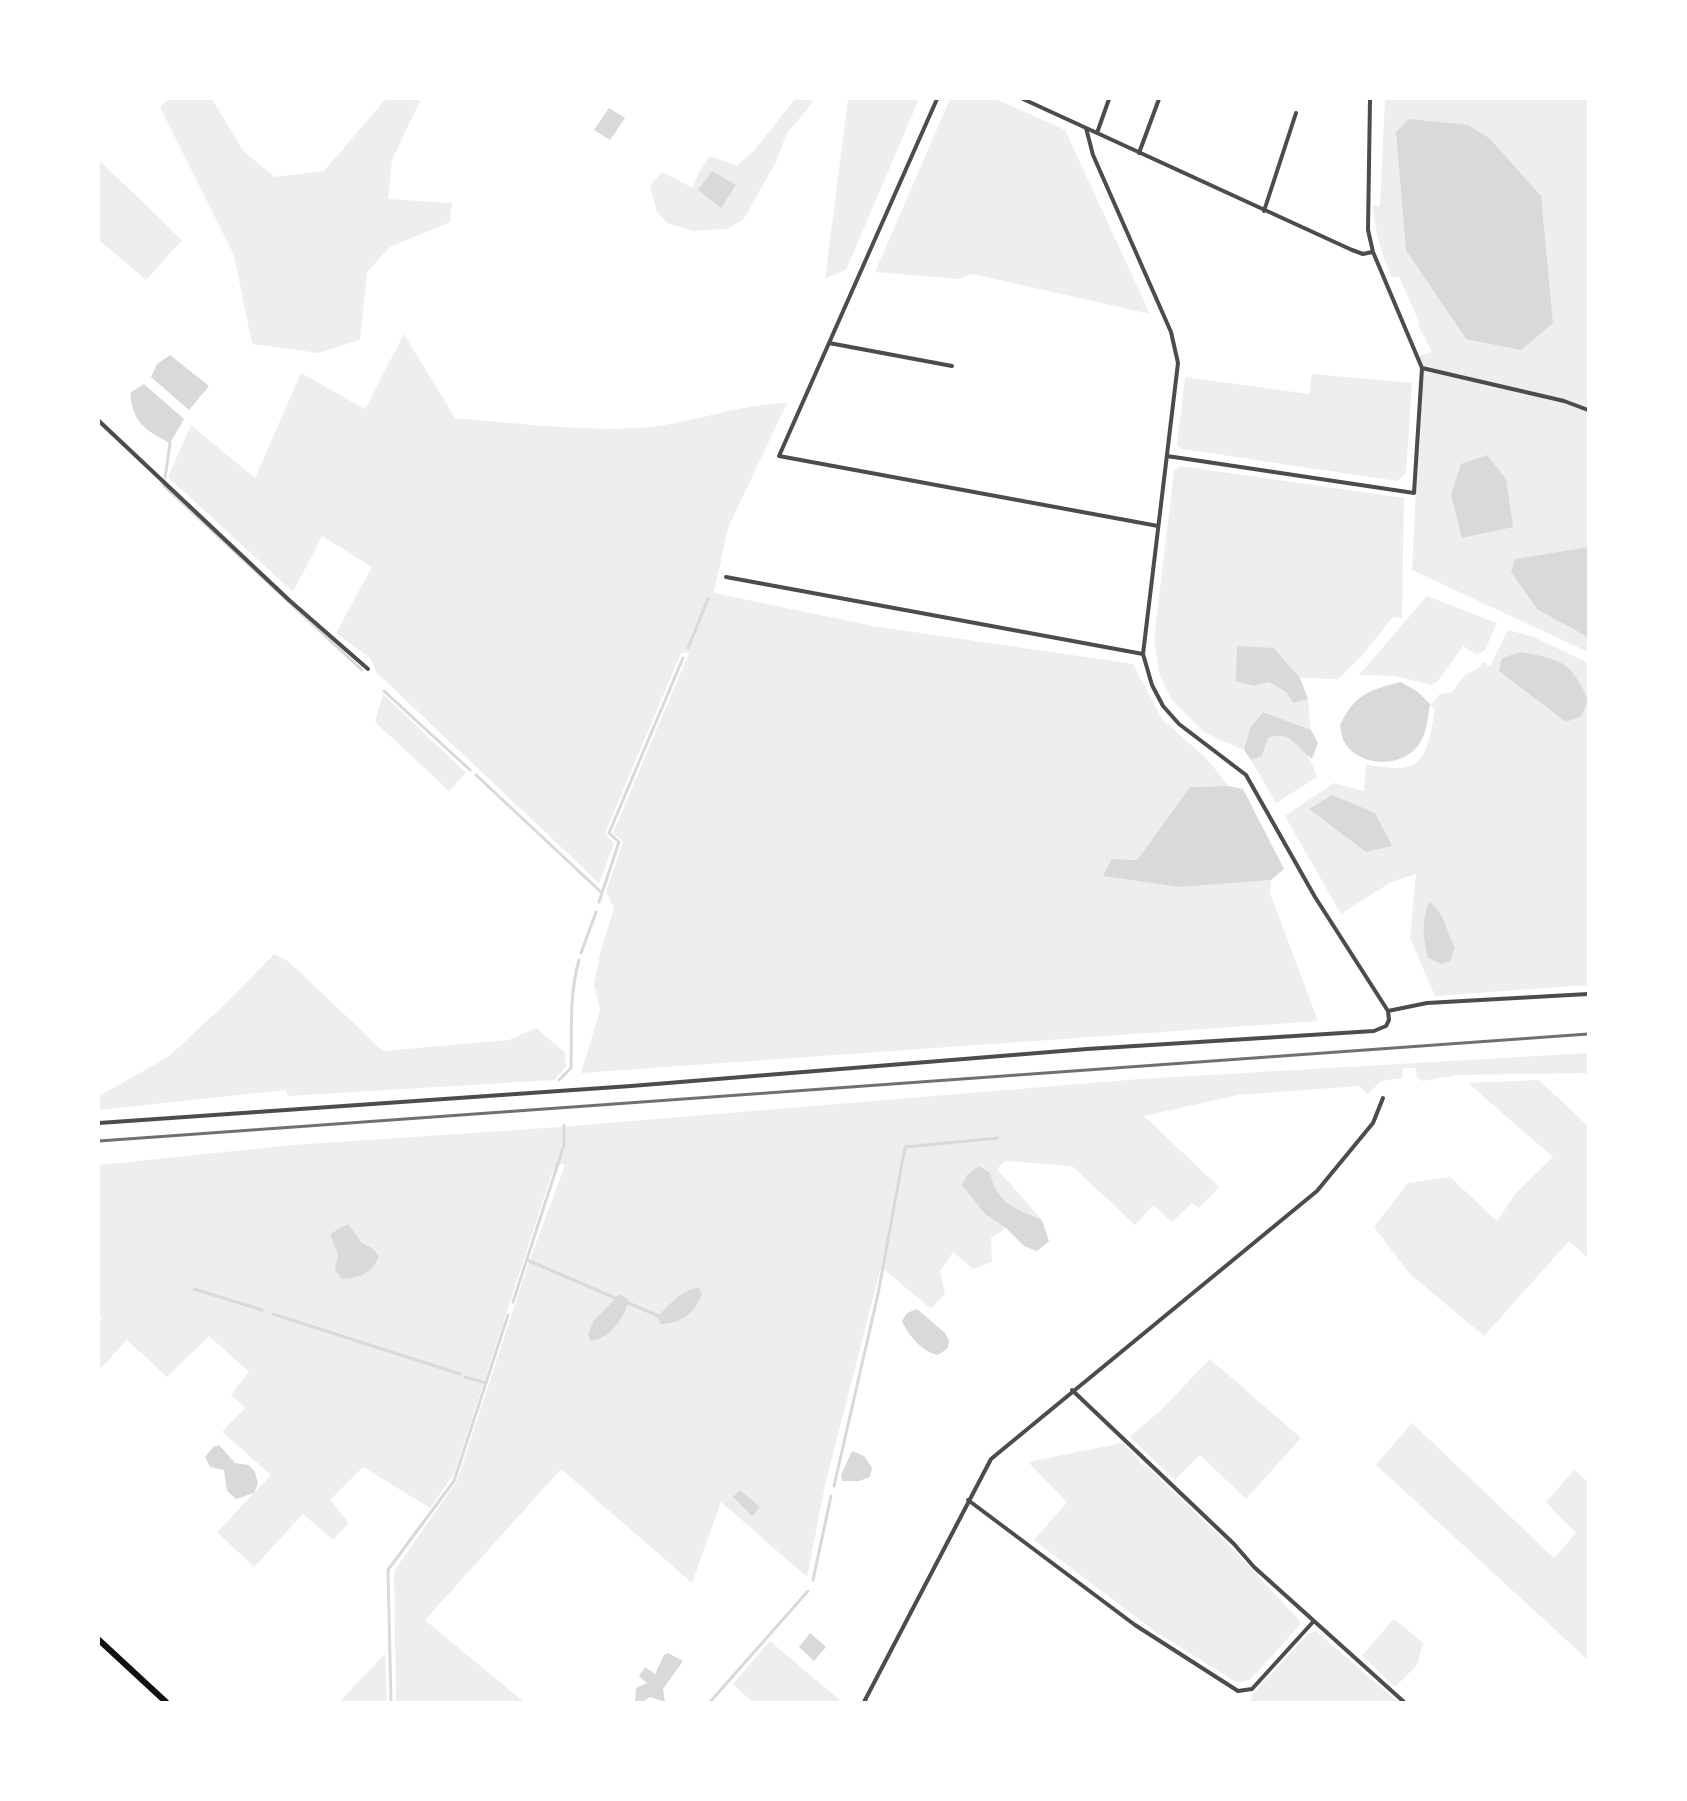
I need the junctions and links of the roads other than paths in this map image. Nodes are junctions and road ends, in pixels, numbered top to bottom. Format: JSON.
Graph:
{"nodes":[{"id":1,"x":937,"y":99,"type":"edge"},
{"id":2,"x":1023,"y":99,"type":"edge"},
{"id":3,"x":1109,"y":99,"type":"edge"},
{"id":4,"x":1159,"y":99,"type":"edge"},
{"id":5,"x":1371,"y":99,"type":"edge"},
{"id":6,"x":1296,"y":113,"type":"dead end"},
{"id":7,"x":1086,"y":128,"type":"junction"},
{"id":8,"x":1098,"y":133,"type":"junction"},
{"id":9,"x":1139,"y":153,"type":"junction"},
{"id":10,"x":1264,"y":211,"type":"junction"},
{"id":11,"x":1372,"y":252,"type":"junction"},
{"id":12,"x":829,"y":343,"type":"junction"},
{"id":13,"x":952,"y":366,"type":"dead end"},
{"id":14,"x":1422,"y":368,"type":"junction"},
{"id":15,"x":1588,"y":410,"type":"edge"},
{"id":16,"x":99,"y":421,"type":"edge"},
{"id":17,"x":1167,"y":456,"type":"junction"},
{"id":18,"x":1158,"y":526,"type":"junction"},
{"id":19,"x":726,"y":577,"type":"dead end"},
{"id":20,"x":1143,"y":654,"type":"junction"},
{"id":21,"x":368,"y":669,"type":"dead end"},
{"id":22,"x":1588,"y":994,"type":"edge"},
{"id":23,"x":1388,"y":1011,"type":"junction"},
{"id":24,"x":1383,"y":1098,"type":"dead end"},
{"id":25,"x":99,"y":1123,"type":"edge"},
{"id":26,"x":1072,"y":1390,"type":"junction"},
{"id":27,"x":968,"y":1500,"type":"junction"},
{"id":28,"x":1313,"y":1623,"type":"junction"},
{"id":29,"x":99,"y":1640,"type":"edge"},
{"id":30,"x":166,"y":1702,"type":"edge"},
{"id":31,"x":864,"y":1702,"type":"edge"},
{"id":32,"x":1404,"y":1702,"type":"edge"}],
"edges":[{"from":1,"to":12,"type":"street"},
{"from":2,"to":7,"type":"street"},
{"from":3,"to":8,"type":"street"},
{"from":4,"to":9,"type":"street"},
{"from":5,"to":11,"type":"street"},
{"from":6,"to":10,"type":"street"},
{"from":7,"to":8,"type":"street"},
{"from":7,"to":17,"type":"street"},
{"from":8,"to":9,"type":"street"},
{"from":9,"to":10,"type":"street"},
{"from":10,"to":11,"type":"street"},
{"from":11,"to":14,"type":"street"},
{"from":12,"to":13,"type":"street"},
{"from":12,"to":18,"type":"street"},
{"from":14,"to":15,"type":"street"},
{"from":14,"to":17,"type":"street"},
{"from":16,"to":21,"type":"street"},
{"from":17,"to":18,"type":"street"},
{"from":18,"to":20,"type":"street"},
{"from":19,"to":20,"type":"street"},
{"from":20,"to":23,"type":"street"},
{"from":22,"to":23,"type":"street"},
{"from":23,"to":25,"type":"street"},
{"from":24,"to":26,"type":"street"},
{"from":26,"to":27,"type":"street"},
{"from":26,"to":28,"type":"street"},
{"from":27,"to":28,"type":"street"},
{"from":27,"to":31,"type":"street"},
{"from":28,"to":32,"type":"street"},
{"from":29,"to":30,"type":"main road"}]}
